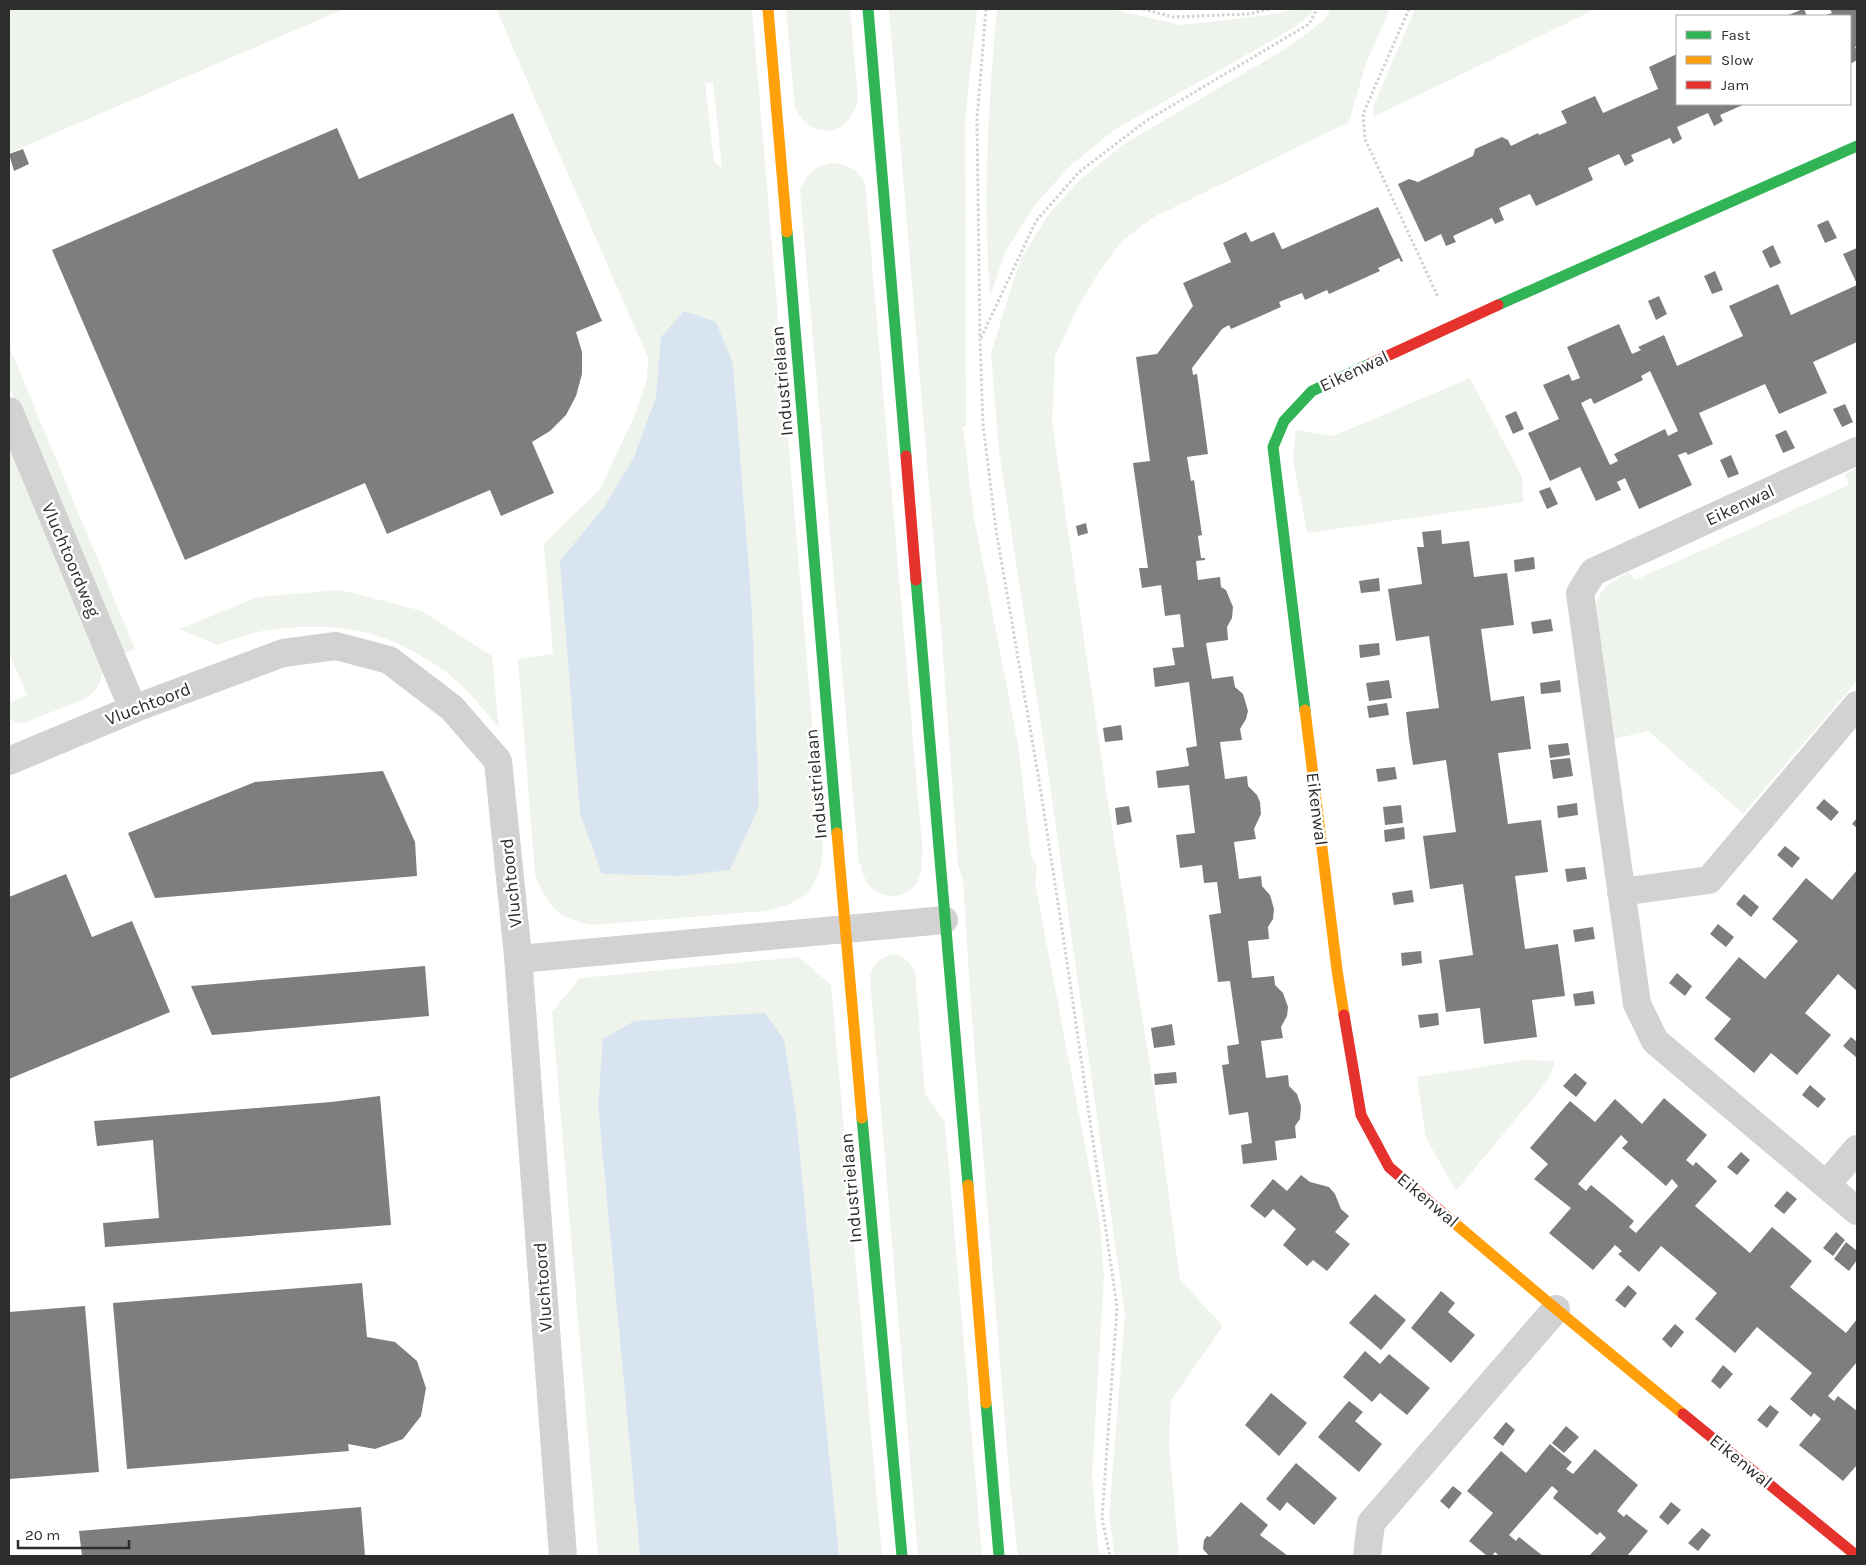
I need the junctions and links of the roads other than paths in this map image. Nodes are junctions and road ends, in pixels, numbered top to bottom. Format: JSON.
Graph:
{"nodes":[{"id":1,"x":768,"y":9,"type":"edge"},
{"id":2,"x":868,"y":9,"type":"edge"},
{"id":3,"x":1857,"y":146,"type":"edge"},
{"id":4,"x":9,"y":411,"type":"edge"},
{"id":5,"x":1857,"y":451,"type":"edge"},
{"id":6,"x":1857,"y":705,"type":"edge"},
{"id":7,"x":133,"y":709,"type":"junction"},
{"id":8,"x":9,"y":761,"type":"edge"},
{"id":9,"x":1621,"y":892,"type":"junction"},
{"id":10,"x":944,"y":920,"type":"junction"},
{"id":11,"x":846,"y":928,"type":"junction"},
{"id":12,"x":518,"y":956,"type":"junction"},
{"id":13,"x":1857,"y":1149,"type":"edge"},
{"id":14,"x":1826,"y":1185,"type":"junction"},
{"id":15,"x":1857,"y":1211,"type":"edge"},
{"id":16,"x":1556,"y":1309,"type":"junction"},
{"id":17,"x":563,"y":1556,"type":"edge"},
{"id":18,"x":902,"y":1556,"type":"edge"},
{"id":19,"x":999,"y":1556,"type":"edge"},
{"id":20,"x":1367,"y":1556,"type":"edge"},
{"id":21,"x":1857,"y":1556,"type":"edge"}],
"edges":[{"from":1,"to":11,"type":"main road","name":"Industrielaan"},
{"from":2,"to":10,"type":"main road"},
{"from":3,"to":16,"type":"main road","name":"Eikenwal"},
{"from":4,"to":7,"type":"street","name":"Vluchtoordweg"},
{"from":5,"to":9,"type":"street","name":"Eikenwal"},
{"from":6,"to":9,"type":"street"},
{"from":7,"to":8,"type":"street","name":"Vluchtoord"},
{"from":7,"to":12,"type":"street","name":"Vluchtoord"},
{"from":9,"to":14,"type":"street","name":"Eikenwal"},
{"from":10,"to":11,"type":"street"},
{"from":10,"to":19,"type":"main road"},
{"from":11,"to":12,"type":"street"},
{"from":11,"to":18,"type":"main road","name":"Industrielaan"},
{"from":12,"to":17,"type":"street","name":"Vluchtoord"},
{"from":13,"to":14,"type":"street"},
{"from":14,"to":15,"type":"street","name":"Eikenwal"},
{"from":16,"to":20,"type":"street"},
{"from":16,"to":21,"type":"main road","name":"Eikenwal"}]}
